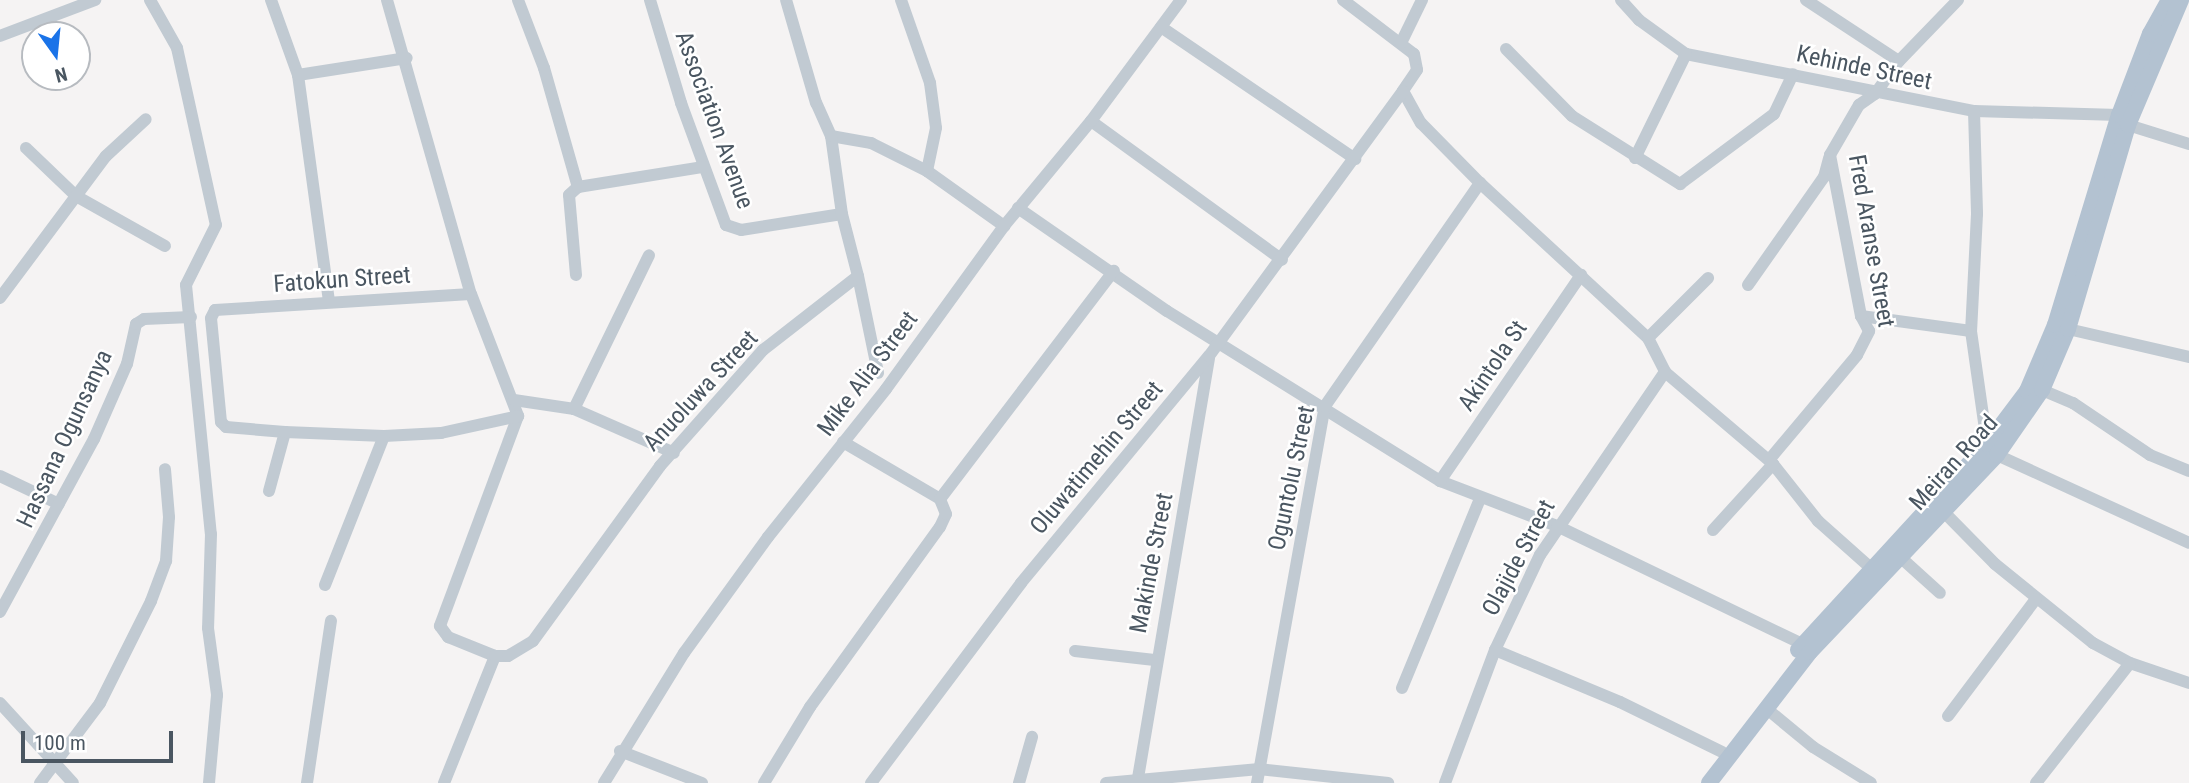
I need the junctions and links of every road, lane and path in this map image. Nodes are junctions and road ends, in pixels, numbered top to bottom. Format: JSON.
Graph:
{"nodes":[{"id":1,"x":95,"y":0,"type":"edge"},
{"id":2,"x":150,"y":0,"type":"edge"},
{"id":3,"x":271,"y":0,"type":"edge"},
{"id":4,"x":387,"y":0,"type":"edge"},
{"id":5,"x":518,"y":0,"type":"edge"},
{"id":6,"x":650,"y":0,"type":"edge"},
{"id":7,"x":786,"y":0,"type":"edge"},
{"id":8,"x":901,"y":0,"type":"edge"},
{"id":9,"x":1181,"y":0,"type":"edge"},
{"id":10,"x":1343,"y":0,"type":"edge"},
{"id":11,"x":1422,"y":0,"type":"edge"},
{"id":12,"x":1621,"y":0,"type":"edge"},
{"id":13,"x":1806,"y":0,"type":"edge"},
{"id":14,"x":1958,"y":0,"type":"edge"},
{"id":15,"x":2169,"y":0,"type":"edge"},
{"id":16,"x":2181,"y":0,"type":"edge"},
{"id":17,"x":1161,"y":27,"type":"junction"},
{"id":18,"x":0,"y":36,"type":"edge"},
{"id":19,"x":1401,"y":43,"type":"junction"},
{"id":20,"x":1506,"y":48,"type":"dead end"},
{"id":21,"x":1686,"y":54,"type":"junction"},
{"id":22,"x":407,"y":58,"type":"junction"},
{"id":23,"x":1899,"y":61,"type":"junction"},
{"id":24,"x":1793,"y":74,"type":"junction"},
{"id":25,"x":298,"y":75,"type":"junction"},
{"id":26,"x":1403,"y":91,"type":"junction"},
{"id":27,"x":1875,"y":94,"type":"junction"},
{"id":28,"x":1974,"y":111,"type":"junction"},
{"id":29,"x":146,"y":119,"type":"dead end"},
{"id":30,"x":2124,"y":120,"type":"junction"},
{"id":31,"x":1091,"y":121,"type":"junction"},
{"id":32,"x":831,"y":136,"type":"junction"},
{"id":33,"x":2189,"y":144,"type":"edge"},
{"id":34,"x":26,"y":148,"type":"dead end"},
{"id":35,"x":1830,"y":155,"type":"junction"},
{"id":36,"x":1635,"y":158,"type":"junction"},
{"id":37,"x":1355,"y":159,"type":"junction"},
{"id":38,"x":703,"y":167,"type":"junction"},
{"id":39,"x":927,"y":172,"type":"junction"},
{"id":40,"x":1480,"y":183,"type":"junction"},
{"id":41,"x":578,"y":187,"type":"junction"},
{"id":42,"x":76,"y":196,"type":"junction"},
{"id":43,"x":1018,"y":208,"type":"junction"},
{"id":44,"x":842,"y":214,"type":"junction"},
{"id":45,"x":1004,"y":226,"type":"junction"},
{"id":46,"x":165,"y":246,"type":"dead end"},
{"id":47,"x":649,"y":255,"type":"dead end"},
{"id":48,"x":1282,"y":260,"type":"junction"},
{"id":49,"x":1114,"y":271,"type":"junction"},
{"id":50,"x":576,"y":275,"type":"dead end"},
{"id":51,"x":1581,"y":275,"type":"junction"},
{"id":52,"x":858,"y":276,"type":"junction"},
{"id":53,"x":1708,"y":278,"type":"dead end"},
{"id":54,"x":1748,"y":285,"type":"dead end"},
{"id":55,"x":471,"y":294,"type":"junction"},
{"id":56,"x":0,"y":298,"type":"edge"},
{"id":57,"x":329,"y":302,"type":"junction"},
{"id":58,"x":1861,"y":316,"type":"junction"},
{"id":59,"x":191,"y":317,"type":"junction"},
{"id":60,"x":2068,"y":329,"type":"junction"},
{"id":61,"x":1971,"y":331,"type":"junction"},
{"id":62,"x":1648,"y":338,"type":"junction"},
{"id":63,"x":1219,"y":341,"type":"junction"},
{"id":64,"x":1209,"y":355,"type":"junction"},
{"id":65,"x":2189,"y":357,"type":"edge"},
{"id":66,"x":1665,"y":372,"type":"junction"},
{"id":67,"x":878,"y":373,"type":"dead end"},
{"id":68,"x":2042,"y":390,"type":"junction"},
{"id":69,"x":514,"y":400,"type":"junction"},
{"id":70,"x":1325,"y":406,"type":"junction"},
{"id":71,"x":575,"y":409,"type":"junction"},
{"id":72,"x":518,"y":416,"type":"junction"},
{"id":73,"x":285,"y":432,"type":"junction"},
{"id":74,"x":384,"y":436,"type":"junction"},
{"id":75,"x":843,"y":442,"type":"junction"},
{"id":76,"x":1992,"y":450,"type":"junction"},
{"id":77,"x":674,"y":453,"type":"junction"},
{"id":78,"x":1771,"y":462,"type":"junction"},
{"id":79,"x":165,"y":470,"type":"dead end"},
{"id":80,"x":2189,"y":471,"type":"edge"},
{"id":81,"x":0,"y":476,"type":"edge"},
{"id":82,"x":1440,"y":481,"type":"junction"},
{"id":83,"x":268,"y":491,"type":"dead end"},
{"id":84,"x":940,"y":499,"type":"junction"},
{"id":85,"x":1480,"y":499,"type":"junction"},
{"id":86,"x":59,"y":504,"type":"junction"},
{"id":87,"x":1938,"y":506,"type":"junction"},
{"id":88,"x":1557,"y":526,"type":"junction"},
{"id":89,"x":1713,"y":530,"type":"dead end"},
{"id":90,"x":2189,"y":543,"type":"edge"},
{"id":91,"x":1899,"y":556,"type":"junction"},
{"id":92,"x":1871,"y":568,"type":"junction"},
{"id":93,"x":325,"y":585,"type":"dead end"},
{"id":94,"x":1940,"y":593,"type":"dead end"},
{"id":95,"x":2036,"y":599,"type":"junction"},
{"id":96,"x":0,"y":612,"type":"edge"},
{"id":97,"x":331,"y":621,"type":"dead end"},
{"id":98,"x":1802,"y":644,"type":"junction"},
{"id":99,"x":1495,"y":650,"type":"junction"},
{"id":100,"x":1075,"y":651,"type":"dead end"},
{"id":101,"x":495,"y":656,"type":"junction"},
{"id":102,"x":1154,"y":660,"type":"junction"},
{"id":103,"x":2130,"y":663,"type":"junction"},
{"id":104,"x":2189,"y":683,"type":"edge"},
{"id":105,"x":1402,"y":688,"type":"dead end"},
{"id":106,"x":0,"y":703,"type":"edge"},
{"id":107,"x":1766,"y":709,"type":"junction"},
{"id":108,"x":1948,"y":716,"type":"dead end"},
{"id":109,"x":1032,"y":737,"type":"dead end"},
{"id":110,"x":620,"y":751,"type":"junction"},
{"id":111,"x":1722,"y":752,"type":"junction"},
{"id":112,"x":56,"y":767,"type":"junction"},
{"id":113,"x":1259,"y":769,"type":"junction"},
{"id":114,"x":1138,"y":778,"type":"junction"},
{"id":115,"x":40,"y":783,"type":"edge"},
{"id":116,"x":73,"y":783,"type":"edge"},
{"id":117,"x":209,"y":783,"type":"edge"},
{"id":118,"x":307,"y":783,"type":"edge"},
{"id":119,"x":444,"y":783,"type":"edge"},
{"id":120,"x":604,"y":783,"type":"edge"},
{"id":121,"x":702,"y":783,"type":"edge"},
{"id":122,"x":764,"y":783,"type":"edge"},
{"id":123,"x":870,"y":783,"type":"edge"},
{"id":124,"x":1019,"y":783,"type":"edge"},
{"id":125,"x":1106,"y":783,"type":"edge"},
{"id":126,"x":1257,"y":783,"type":"edge"},
{"id":127,"x":1388,"y":783,"type":"edge"},
{"id":128,"x":1445,"y":783,"type":"edge"},
{"id":129,"x":1697,"y":783,"type":"edge"},
{"id":130,"x":1709,"y":783,"type":"edge"},
{"id":131,"x":1871,"y":783,"type":"edge"},
{"id":132,"x":2036,"y":783,"type":"edge"}],
"edges":[{"from":1,"to":18,"type":"street"},
{"from":2,"to":59,"type":"street"},
{"from":3,"to":25,"type":"street"},
{"from":4,"to":22,"type":"street"},
{"from":5,"to":41,"type":"street"},
{"from":6,"to":38,"type":"street","name":"Association Avenue"},
{"from":7,"to":32,"type":"street"},
{"from":8,"to":39,"type":"street"},
{"from":9,"to":17,"type":"street","name":"Mike Alia Street"},
{"from":10,"to":19,"type":"street"},
{"from":11,"to":19,"type":"street"},
{"from":12,"to":21,"type":"street","name":"Kehinde Street"},
{"from":13,"to":23,"type":"street"},
{"from":14,"to":23,"type":"street","name":"Fred Aranse Street"},
{"from":15,"to":30,"type":"main road","name":"Meiran Road"},
{"from":16,"to":30,"type":"main road","name":"Meiran Road"},
{"from":17,"to":31,"type":"street","name":"Mike Alia Street"},
{"from":17,"to":37,"type":"street"},
{"from":19,"to":26,"type":"street","name":"Oluwatimehin Street"},
{"from":20,"to":36,"type":"street"},
{"from":21,"to":24,"type":"street","name":"Kehinde Street"},
{"from":21,"to":36,"type":"street"},
{"from":22,"to":25,"type":"street"},
{"from":22,"to":55,"type":"street"},
{"from":23,"to":27,"type":"street","name":"Fred Aranse Street"},
{"from":24,"to":27,"type":"street","name":"Kehinde Street"},
{"from":24,"to":36,"type":"street"},
{"from":25,"to":57,"type":"street"},
{"from":26,"to":37,"type":"street","name":"Oluwatimehin Street"},
{"from":26,"to":40,"type":"street"},
{"from":27,"to":28,"type":"street","name":"Kehinde Street"},
{"from":27,"to":35,"type":"street","name":"Fred Aranse Street"},
{"from":28,"to":30,"type":"street","name":"Kehinde Street"},
{"from":28,"to":61,"type":"street"},
{"from":29,"to":42,"type":"street"},
{"from":30,"to":33,"type":"street","name":"Kehinde Street"},
{"from":30,"to":60,"type":"main road","name":"Meiran Road"},
{"from":30,"to":76,"type":"main road","name":"Meiran Road"},
{"from":31,"to":43,"type":"street","name":"Mike Alia Street"},
{"from":31,"to":48,"type":"street"},
{"from":32,"to":39,"type":"street"},
{"from":32,"to":44,"type":"street"},
{"from":34,"to":42,"type":"street"},
{"from":35,"to":54,"type":"street"},
{"from":35,"to":58,"type":"street","name":"Fred Aranse Street"},
{"from":37,"to":48,"type":"street","name":"Oluwatimehin Street"},
{"from":38,"to":41,"type":"street"},
{"from":38,"to":44,"type":"street","name":"Association Avenue"},
{"from":39,"to":45,"type":"street"},
{"from":40,"to":51,"type":"street"},
{"from":40,"to":70,"type":"street","name":"Oguntolu Street"},
{"from":41,"to":50,"type":"street"},
{"from":42,"to":46,"type":"street"},
{"from":42,"to":56,"type":"street"},
{"from":43,"to":45,"type":"street","name":"Mike Alia Street"},
{"from":43,"to":49,"type":"street"},
{"from":44,"to":52,"type":"street"},
{"from":45,"to":75,"type":"street","name":"Mike Alia Street"},
{"from":47,"to":71,"type":"street"},
{"from":48,"to":63,"type":"street","name":"Oluwatimehin Street"},
{"from":49,"to":63,"type":"street"},
{"from":49,"to":84,"type":"street"},
{"from":51,"to":62,"type":"street"},
{"from":51,"to":82,"type":"street","name":"Akintola St"},
{"from":52,"to":67,"type":"street"},
{"from":52,"to":77,"type":"street","name":"Anuoluwa Street"},
{"from":53,"to":62,"type":"street"},
{"from":55,"to":57,"type":"street","name":"Fatokun Street"},
{"from":55,"to":69,"type":"street"},
{"from":57,"to":73,"type":"street","name":"Fatokun Street"},
{"from":58,"to":61,"type":"street"},
{"from":58,"to":78,"type":"street","name":"Fred Aranse Street"},
{"from":59,"to":86,"type":"street","name":"Hassana Ogunsanya"},
{"from":59,"to":117,"type":"street"},
{"from":60,"to":65,"type":"street"},
{"from":60,"to":68,"type":"main road","name":"Meiran Road"},
{"from":61,"to":76,"type":"street"},
{"from":62,"to":66,"type":"street"},
{"from":63,"to":64,"type":"street","name":"Oluwatimehin Street"},
{"from":63,"to":70,"type":"street"},
{"from":64,"to":102,"type":"street","name":"Makinde Street"},
{"from":64,"to":123,"type":"street","name":"Oluwatimehin Street"},
{"from":66,"to":78,"type":"street"},
{"from":66,"to":88,"type":"street","name":"Olajide Street"},
{"from":68,"to":76,"type":"main road","name":"Meiran Road"},
{"from":68,"to":80,"type":"street"},
{"from":69,"to":71,"type":"street"},
{"from":69,"to":72,"type":"street"},
{"from":70,"to":82,"type":"street"},
{"from":70,"to":113,"type":"street","name":"Oguntolu Street"},
{"from":71,"to":77,"type":"street"},
{"from":72,"to":74,"type":"street"},
{"from":72,"to":101,"type":"street"},
{"from":73,"to":74,"type":"street"},
{"from":73,"to":83,"type":"street"},
{"from":74,"to":93,"type":"street"},
{"from":75,"to":84,"type":"street"},
{"from":75,"to":110,"type":"street","name":"Mike Alia Street"},
{"from":76,"to":87,"type":"main road","name":"Meiran Road"},
{"from":76,"to":90,"type":"street"},
{"from":77,"to":101,"type":"street","name":"Anuoluwa Street"},
{"from":78,"to":89,"type":"street"},
{"from":78,"to":92,"type":"street"},
{"from":79,"to":112,"type":"street"},
{"from":81,"to":86,"type":"street"},
{"from":82,"to":85,"type":"street"},
{"from":84,"to":122,"type":"street"},
{"from":85,"to":88,"type":"street"},
{"from":85,"to":105,"type":"street"},
{"from":86,"to":96,"type":"street","name":"Hassana Ogunsanya"},
{"from":87,"to":91,"type":"main road","name":"Meiran Road"},
{"from":87,"to":92,"type":"main road","name":"Meiran Road"},
{"from":87,"to":95,"type":"street"},
{"from":88,"to":98,"type":"street"},
{"from":88,"to":99,"type":"street","name":"Olajide Street"},
{"from":91,"to":94,"type":"street"},
{"from":91,"to":107,"type":"main road","name":"Meiran Road"},
{"from":92,"to":98,"type":"main road","name":"Meiran Road"},
{"from":95,"to":103,"type":"street"},
{"from":95,"to":108,"type":"street"},
{"from":97,"to":118,"type":"street"},
{"from":98,"to":111,"type":"main road","name":"Meiran Road"},
{"from":99,"to":111,"type":"street"},
{"from":99,"to":128,"type":"street","name":"Olajide Street"},
{"from":100,"to":102,"type":"street"},
{"from":101,"to":119,"type":"street"},
{"from":102,"to":114,"type":"street","name":"Makinde Street"},
{"from":103,"to":104,"type":"street"},
{"from":103,"to":132,"type":"street"},
{"from":106,"to":112,"type":"street"},
{"from":107,"to":130,"type":"main road","name":"Meiran Road"},
{"from":107,"to":131,"type":"street"},
{"from":109,"to":124,"type":"street"},
{"from":110,"to":120,"type":"street","name":"Mike Alia Street"},
{"from":110,"to":121,"type":"street"},
{"from":111,"to":129,"type":"main road","name":"Meiran Road"},
{"from":112,"to":115,"type":"street"},
{"from":112,"to":116,"type":"street"},
{"from":113,"to":114,"type":"street"},
{"from":113,"to":126,"type":"street","name":"Oguntolu Street"},
{"from":113,"to":127,"type":"street"},
{"from":114,"to":125,"type":"street"}]}
